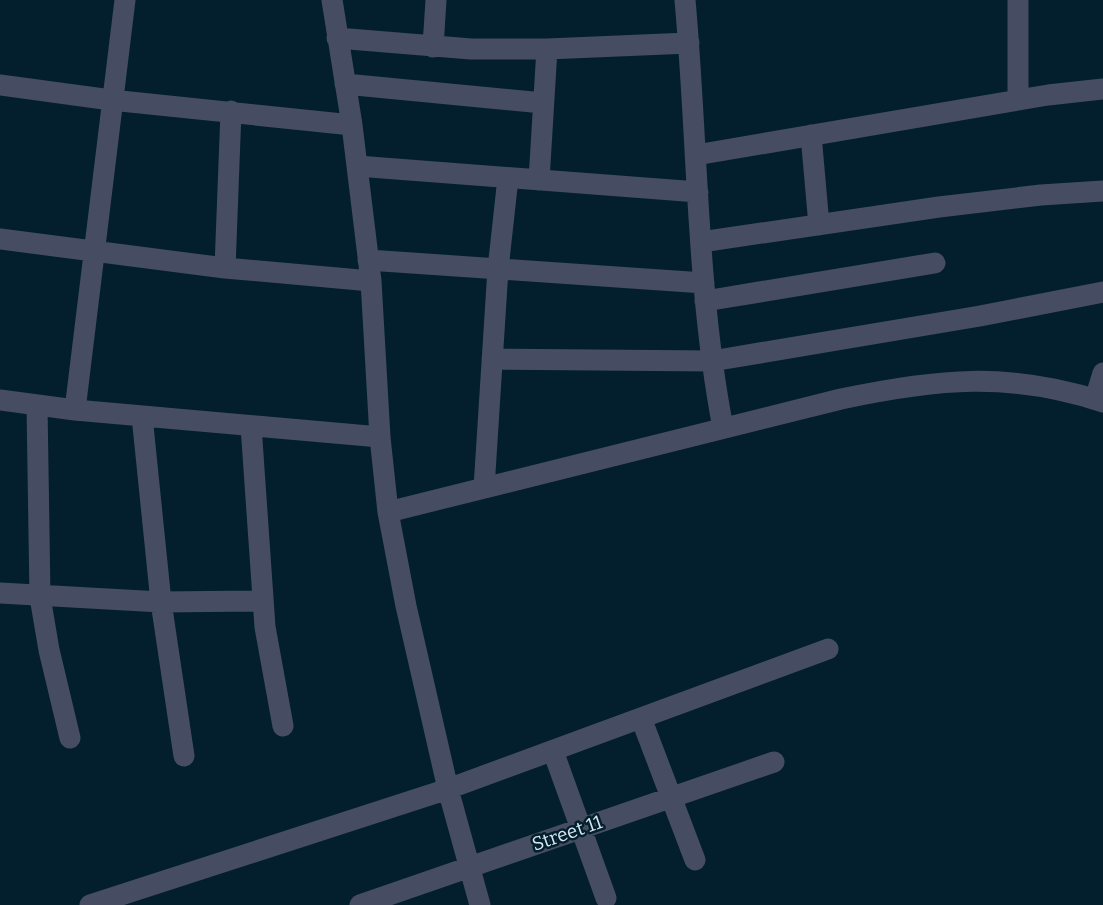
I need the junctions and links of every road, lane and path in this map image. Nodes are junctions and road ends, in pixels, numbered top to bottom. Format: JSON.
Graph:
{"nodes":[{"id":1,"x":125,"y":0,"type":"edge"},
{"id":2,"x":332,"y":0,"type":"edge"},
{"id":3,"x":436,"y":0,"type":"edge"},
{"id":4,"x":685,"y":0,"type":"edge"},
{"id":5,"x":1018,"y":0,"type":"edge"},
{"id":6,"x":337,"y":38,"type":"junction"},
{"id":7,"x":689,"y":43,"type":"junction"},
{"id":8,"x":433,"y":47,"type":"junction"},
{"id":9,"x":547,"y":49,"type":"junction"},
{"id":10,"x":345,"y":84,"type":"junction"},
{"id":11,"x":0,"y":85,"type":"edge"},
{"id":12,"x":1103,"y":89,"type":"edge"},
{"id":13,"x":111,"y":100,"type":"junction"},
{"id":14,"x":1018,"y":100,"type":"junction"},
{"id":15,"x":543,"y":103,"type":"junction"},
{"id":16,"x":231,"y":111,"type":"junction"},
{"id":17,"x":352,"y":125,"type":"junction"},
{"id":18,"x":811,"y":135,"type":"junction"},
{"id":19,"x":696,"y":155,"type":"junction"},
{"id":20,"x":357,"y":166,"type":"junction"},
{"id":21,"x":508,"y":178,"type":"junction"},
{"id":22,"x":538,"y":180,"type":"junction"},
{"id":23,"x":1103,"y":191,"type":"edge"},
{"id":24,"x":698,"y":192,"type":"junction"},
{"id":25,"x":819,"y":225,"type":"junction"},
{"id":26,"x":0,"y":239,"type":"edge"},
{"id":27,"x":701,"y":242,"type":"junction"},
{"id":28,"x":94,"y":252,"type":"junction"},
{"id":29,"x":368,"y":260,"type":"junction"},
{"id":30,"x":935,"y":263,"type":"dead end"},
{"id":31,"x":225,"y":268,"type":"junction"},
{"id":32,"x":498,"y":269,"type":"junction"},
{"id":33,"x":371,"y":281,"type":"junction"},
{"id":34,"x":704,"y":292,"type":"junction"},
{"id":35,"x":1103,"y":292,"type":"edge"},
{"id":36,"x":492,"y":359,"type":"junction"},
{"id":37,"x":712,"y":361,"type":"junction"},
{"id":38,"x":1103,"y":373,"type":"edge"},
{"id":39,"x":0,"y":400,"type":"edge"},
{"id":40,"x":1099,"y":400,"type":"edge"},
{"id":41,"x":37,"y":405,"type":"junction"},
{"id":42,"x":75,"y":410,"type":"junction"},
{"id":43,"x":142,"y":416,"type":"junction"},
{"id":44,"x":251,"y":426,"type":"junction"},
{"id":45,"x":723,"y":428,"type":"junction"},
{"id":46,"x":380,"y":437,"type":"junction"},
{"id":47,"x":484,"y":488,"type":"junction"},
{"id":48,"x":388,"y":512,"type":"junction"},
{"id":49,"x":0,"y":593,"type":"edge"},
{"id":50,"x":40,"y":597,"type":"junction"},
{"id":51,"x":262,"y":601,"type":"junction"},
{"id":52,"x":161,"y":602,"type":"junction"},
{"id":53,"x":828,"y":649,"type":"dead end"},
{"id":54,"x":641,"y":718,"type":"junction"},
{"id":55,"x":283,"y":726,"type":"dead end"},
{"id":56,"x":70,"y":738,"type":"dead end"},
{"id":57,"x":552,"y":751,"type":"junction"},
{"id":58,"x":184,"y":756,"type":"dead end"},
{"id":59,"x":774,"y":762,"type":"dead end"},
{"id":60,"x":448,"y":789,"type":"junction"},
{"id":61,"x":671,"y":797,"type":"junction"},
{"id":62,"x":581,"y":828,"type":"junction"},
{"id":63,"x":695,"y":860,"type":"dead end"},
{"id":64,"x":468,"y":867,"type":"junction"},
{"id":65,"x":606,"y":898,"type":"dead end"},
{"id":66,"x":90,"y":905,"type":"edge"},
{"id":67,"x":360,"y":905,"type":"edge"},
{"id":68,"x":480,"y":905,"type":"edge"}],
"edges":[{"from":1,"to":13,"type":"street"},
{"from":2,"to":6,"type":"street"},
{"from":3,"to":8,"type":"street"},
{"from":4,"to":7,"type":"street"},
{"from":5,"to":14,"type":"street"},
{"from":6,"to":8,"type":"street"},
{"from":6,"to":10,"type":"street"},
{"from":7,"to":9,"type":"street"},
{"from":7,"to":19,"type":"street"},
{"from":8,"to":9,"type":"street"},
{"from":9,"to":15,"type":"street"},
{"from":10,"to":15,"type":"street"},
{"from":10,"to":17,"type":"street"},
{"from":11,"to":13,"type":"street"},
{"from":12,"to":14,"type":"street"},
{"from":13,"to":16,"type":"street"},
{"from":13,"to":28,"type":"street"},
{"from":14,"to":18,"type":"street"},
{"from":15,"to":22,"type":"street"},
{"from":16,"to":17,"type":"street"},
{"from":16,"to":31,"type":"street"},
{"from":17,"to":20,"type":"street"},
{"from":18,"to":19,"type":"street"},
{"from":18,"to":25,"type":"street"},
{"from":19,"to":24,"type":"street"},
{"from":20,"to":21,"type":"street"},
{"from":20,"to":29,"type":"street"},
{"from":21,"to":22,"type":"street"},
{"from":21,"to":32,"type":"street"},
{"from":22,"to":24,"type":"street"},
{"from":23,"to":25,"type":"street"},
{"from":24,"to":27,"type":"street"},
{"from":25,"to":27,"type":"street"},
{"from":26,"to":28,"type":"street"},
{"from":27,"to":34,"type":"street"},
{"from":28,"to":31,"type":"street"},
{"from":28,"to":42,"type":"street"},
{"from":29,"to":32,"type":"street"},
{"from":29,"to":33,"type":"street"},
{"from":30,"to":34,"type":"street"},
{"from":31,"to":33,"type":"street"},
{"from":32,"to":34,"type":"street"},
{"from":32,"to":36,"type":"street"},
{"from":33,"to":46,"type":"street"},
{"from":34,"to":37,"type":"street"},
{"from":35,"to":37,"type":"street"},
{"from":36,"to":37,"type":"street"},
{"from":36,"to":47,"type":"street"},
{"from":37,"to":45,"type":"street"},
{"from":38,"to":40,"type":"street"},
{"from":39,"to":41,"type":"street"},
{"from":40,"to":45,"type":"street"},
{"from":41,"to":42,"type":"street"},
{"from":41,"to":50,"type":"street"},
{"from":42,"to":43,"type":"street"},
{"from":43,"to":44,"type":"street"},
{"from":43,"to":52,"type":"street"},
{"from":44,"to":46,"type":"street"},
{"from":44,"to":51,"type":"street"},
{"from":45,"to":47,"type":"street"},
{"from":46,"to":48,"type":"street"},
{"from":47,"to":48,"type":"street"},
{"from":48,"to":60,"type":"street"},
{"from":49,"to":50,"type":"street"},
{"from":50,"to":52,"type":"street"},
{"from":50,"to":56,"type":"street"},
{"from":51,"to":52,"type":"street"},
{"from":51,"to":55,"type":"street"},
{"from":52,"to":58,"type":"street"},
{"from":53,"to":54,"type":"street"},
{"from":54,"to":57,"type":"street"},
{"from":54,"to":61,"type":"street"},
{"from":57,"to":60,"type":"street"},
{"from":57,"to":62,"type":"street"},
{"from":59,"to":61,"type":"street","name":"Street 11"},
{"from":60,"to":64,"type":"street"},
{"from":60,"to":66,"type":"street"},
{"from":61,"to":62,"type":"street","name":"Street 11"},
{"from":61,"to":63,"type":"street"},
{"from":62,"to":64,"type":"street","name":"Street 11"},
{"from":62,"to":65,"type":"street"},
{"from":64,"to":67,"type":"street","name":"Street 11"},
{"from":64,"to":68,"type":"street"}]}
